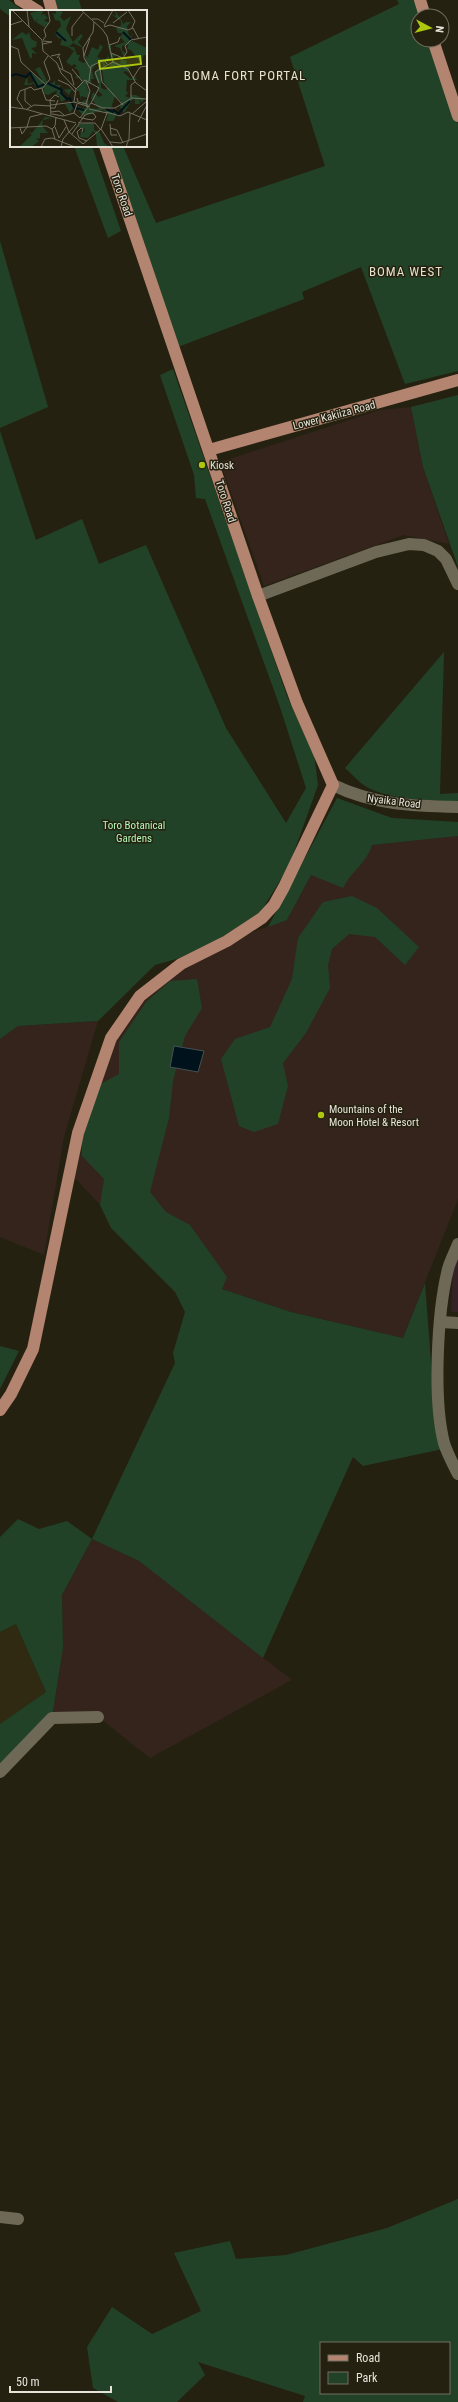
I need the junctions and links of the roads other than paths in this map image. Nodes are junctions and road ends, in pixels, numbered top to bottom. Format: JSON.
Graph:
{"nodes":[{"id":1,"x":20,"y":0,"type":"edge"},
{"id":2,"x":49,"y":0,"type":"edge"},
{"id":3,"x":36,"y":10,"type":"edge"},
{"id":4,"x":52,"y":10,"type":"edge"},
{"id":5,"x":436,"y":48,"type":"edge"},
{"id":6,"x":458,"y":116,"type":"edge"},
{"id":7,"x":105,"y":147,"type":"edge"},
{"id":8,"x":458,"y":380,"type":"edge"},
{"id":9,"x":209,"y":450,"type":"junction"},
{"id":10,"x":458,"y":584,"type":"edge"},
{"id":11,"x":258,"y":596,"type":"junction"},
{"id":12,"x":333,"y":785,"type":"junction"},
{"id":13,"x":458,"y":807,"type":"edge"},
{"id":14,"x":458,"y":1244,"type":"edge"},
{"id":15,"x":441,"y":1322,"type":"junction"},
{"id":16,"x":458,"y":1323,"type":"edge"},
{"id":17,"x":0,"y":1410,"type":"edge"},
{"id":18,"x":458,"y":1474,"type":"edge"},
{"id":19,"x":98,"y":1717,"type":"dead end"},
{"id":20,"x":0,"y":1772,"type":"edge"},
{"id":21,"x":0,"y":2217,"type":"edge"},
{"id":22,"x":18,"y":2219,"type":"dead end"}],
"edges":[{"from":1,"to":3,"type":"main road"},
{"from":2,"to":4,"type":"main road"},
{"from":5,"to":6,"type":"main road"},
{"from":7,"to":9,"type":"main road","name":"Toro Road"},
{"from":8,"to":9,"type":"main road","name":"Lower Kakiiza Road"},
{"from":9,"to":11,"type":"main road","name":"Toro Road"},
{"from":10,"to":11,"type":"street"},
{"from":11,"to":12,"type":"main road","name":"Toro Road"},
{"from":12,"to":13,"type":"street","name":"Nyaika Road"},
{"from":12,"to":17,"type":"main road"},
{"from":14,"to":15,"type":"street"},
{"from":15,"to":16,"type":"street"},
{"from":15,"to":18,"type":"street"},
{"from":19,"to":20,"type":"street"},
{"from":21,"to":22,"type":"street"}]}
